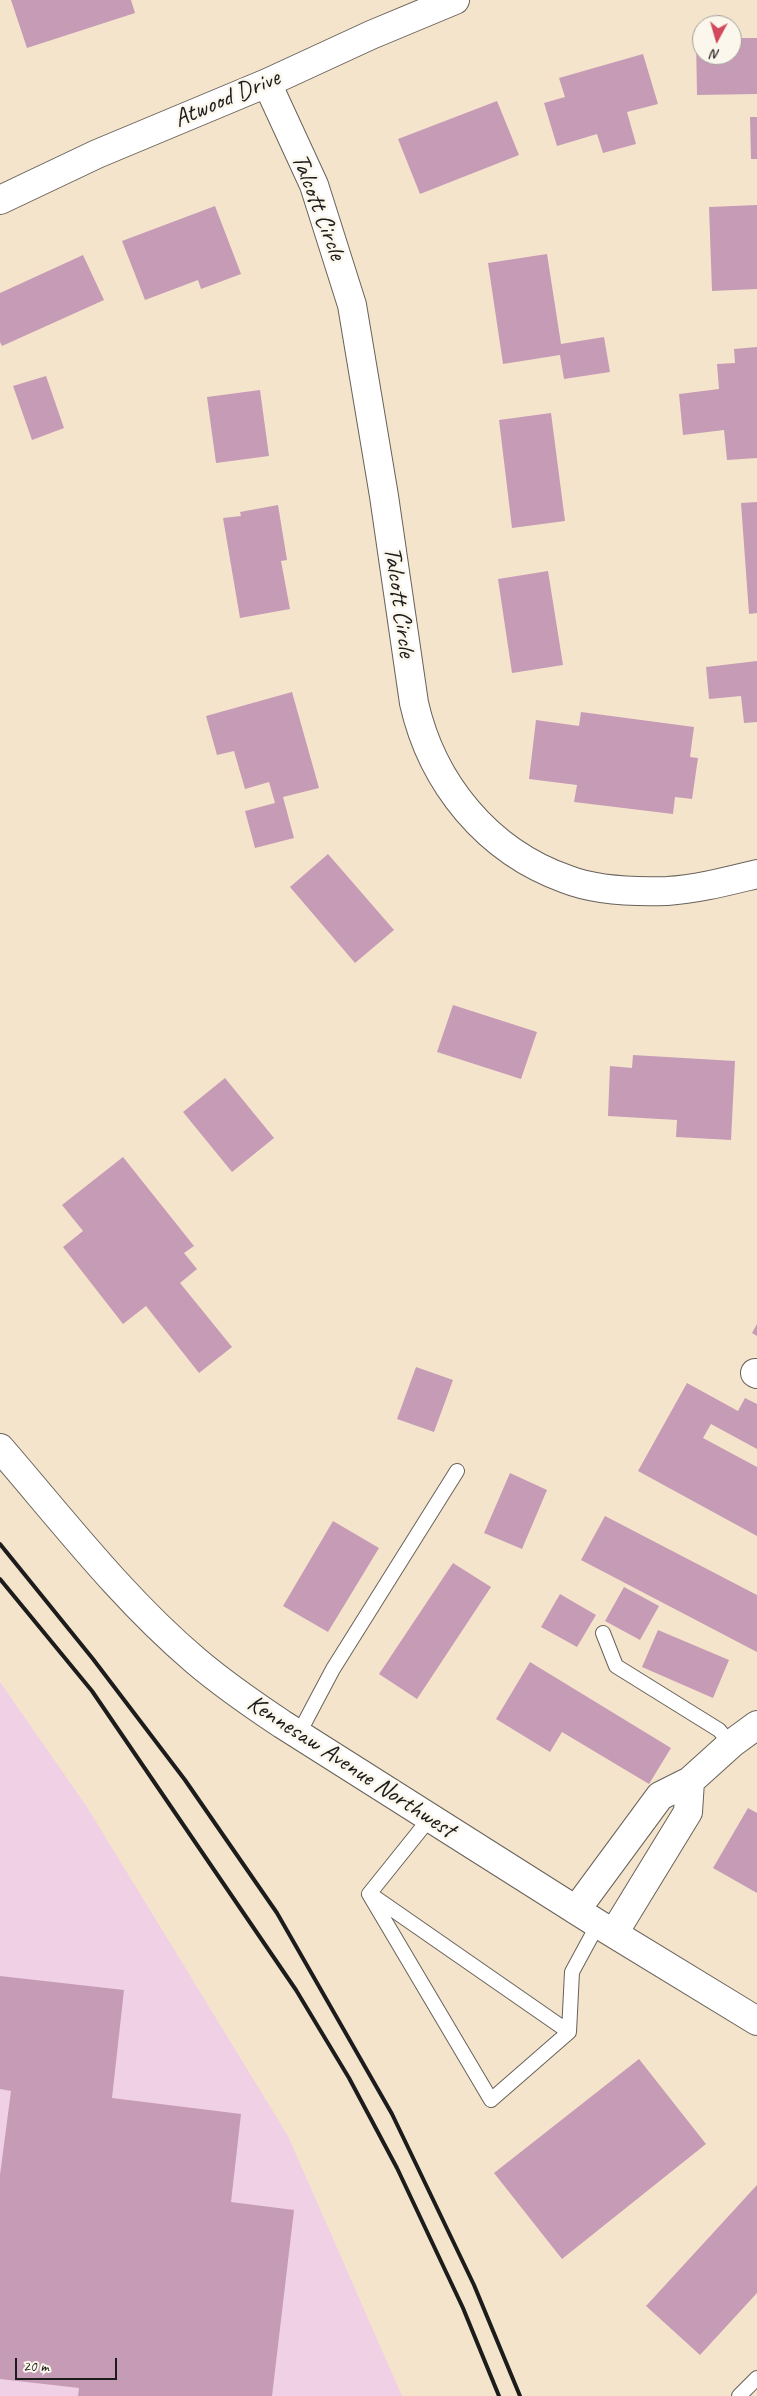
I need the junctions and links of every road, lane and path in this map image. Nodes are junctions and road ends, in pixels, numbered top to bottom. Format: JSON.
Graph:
{"nodes":[{"id":1,"x":455,"y":0,"type":"edge"},
{"id":2,"x":267,"y":83,"type":"junction"},
{"id":3,"x":0,"y":200,"type":"edge"},
{"id":4,"x":757,"y":874,"type":"edge"},
{"id":5,"x":0,"y":1448,"type":"edge"},
{"id":6,"x":457,"y":1471,"type":"dead end"},
{"id":7,"x":603,"y":1633,"type":"dead end"},
{"id":8,"x":757,"y":1725,"type":"edge"},
{"id":9,"x":298,"y":1735,"type":"junction"},
{"id":10,"x":731,"y":1744,"type":"junction"},
{"id":11,"x":690,"y":1781,"type":"junction"},
{"id":12,"x":430,"y":1818,"type":"junction"},
{"id":13,"x":369,"y":1894,"type":"junction"},
{"id":14,"x":596,"y":1922,"type":"junction"},
{"id":15,"x":757,"y":2020,"type":"edge"},
{"id":16,"x":570,"y":2032,"type":"junction"},
{"id":17,"x":757,"y":2378,"type":"edge"},
{"id":18,"x":740,"y":2396,"type":"edge"}],
"edges":[{"from":1,"to":2,"type":"street","name":"Atwood Drive"},
{"from":2,"to":3,"type":"street","name":"Atwood Drive"},
{"from":2,"to":4,"type":"street","name":"Talcott Circle"},
{"from":5,"to":9,"type":"street","name":"Kennesaw Avenue Northwest"},
{"from":6,"to":9,"type":"lane"},
{"from":7,"to":10,"type":"lane"},
{"from":8,"to":10,"type":"street"},
{"from":9,"to":12,"type":"street","name":"Kennesaw Avenue Northwest"},
{"from":10,"to":11,"type":"street"},
{"from":11,"to":14,"type":"street"},
{"from":11,"to":14,"type":"street"},
{"from":12,"to":13,"type":"lane"},
{"from":12,"to":14,"type":"street","name":"Kennesaw Avenue Northwest"},
{"from":13,"to":16,"type":"lane"},
{"from":13,"to":16,"type":"lane"},
{"from":14,"to":15,"type":"street","name":"Kennesaw Avenue Northwest"},
{"from":14,"to":16,"type":"lane"},
{"from":17,"to":18,"type":"lane"}]}
